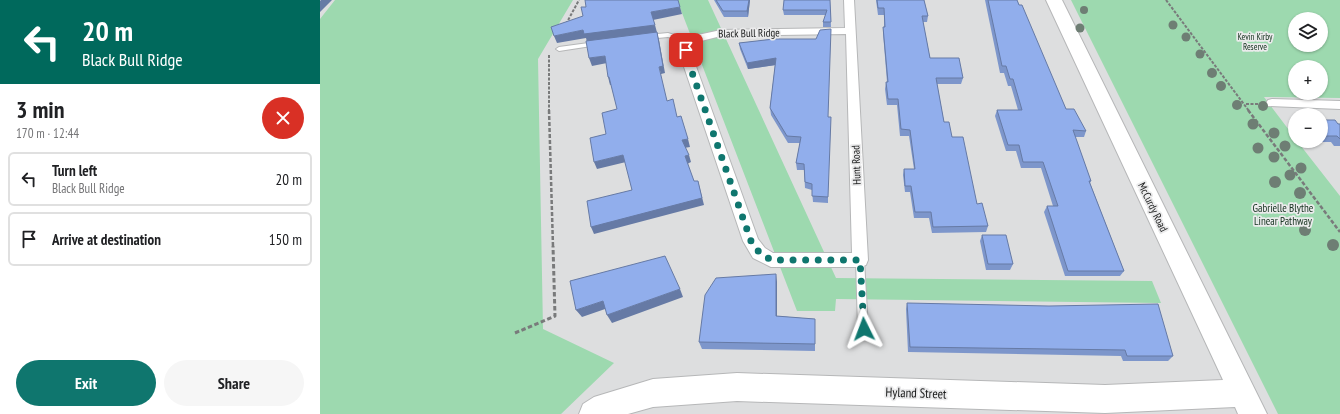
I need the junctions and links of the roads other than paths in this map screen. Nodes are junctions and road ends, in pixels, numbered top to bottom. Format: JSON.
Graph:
{"nodes":[{"id":1,"x":849,"y":0,"type":"edge"},
{"id":2,"x":1054,"y":0,"type":"edge"},
{"id":3,"x":851,"y":31,"type":"junction"},
{"id":4,"x":638,"y":38,"type":"edge"},
{"id":5,"x":606,"y":42,"type":"edge"},
{"id":6,"x":690,"y":42,"type":"junction"},
{"id":7,"x":559,"y":48,"type":"dead end"},
{"id":8,"x":1272,"y":103,"type":"dead end"},
{"id":9,"x":1340,"y":105,"type":"edge"},
{"id":10,"x":860,"y":260,"type":"junction"},
{"id":11,"x":864,"y":329,"type":"dead end"},
{"id":12,"x":1247,"y":403,"type":"edge"},
{"id":13,"x":593,"y":414,"type":"edge"}],
"edges":[{"from":1,"to":3,"type":"street","name":"Hunt Road"},
{"from":2,"to":12,"type":"main road","name":"McCurdy Road"},
{"from":3,"to":6,"type":"street","name":"Black Bull Ridge"},
{"from":3,"to":10,"type":"street","name":"Hunt Road"},
{"from":4,"to":6,"type":"lane"},
{"from":5,"to":7,"type":"lane"},
{"from":6,"to":10,"type":"street"},
{"from":8,"to":9,"type":"street"},
{"from":10,"to":11,"type":"lane","name":"Hunt Road"},
{"from":12,"to":13,"type":"main road","name":"Hyland Street"}]}
